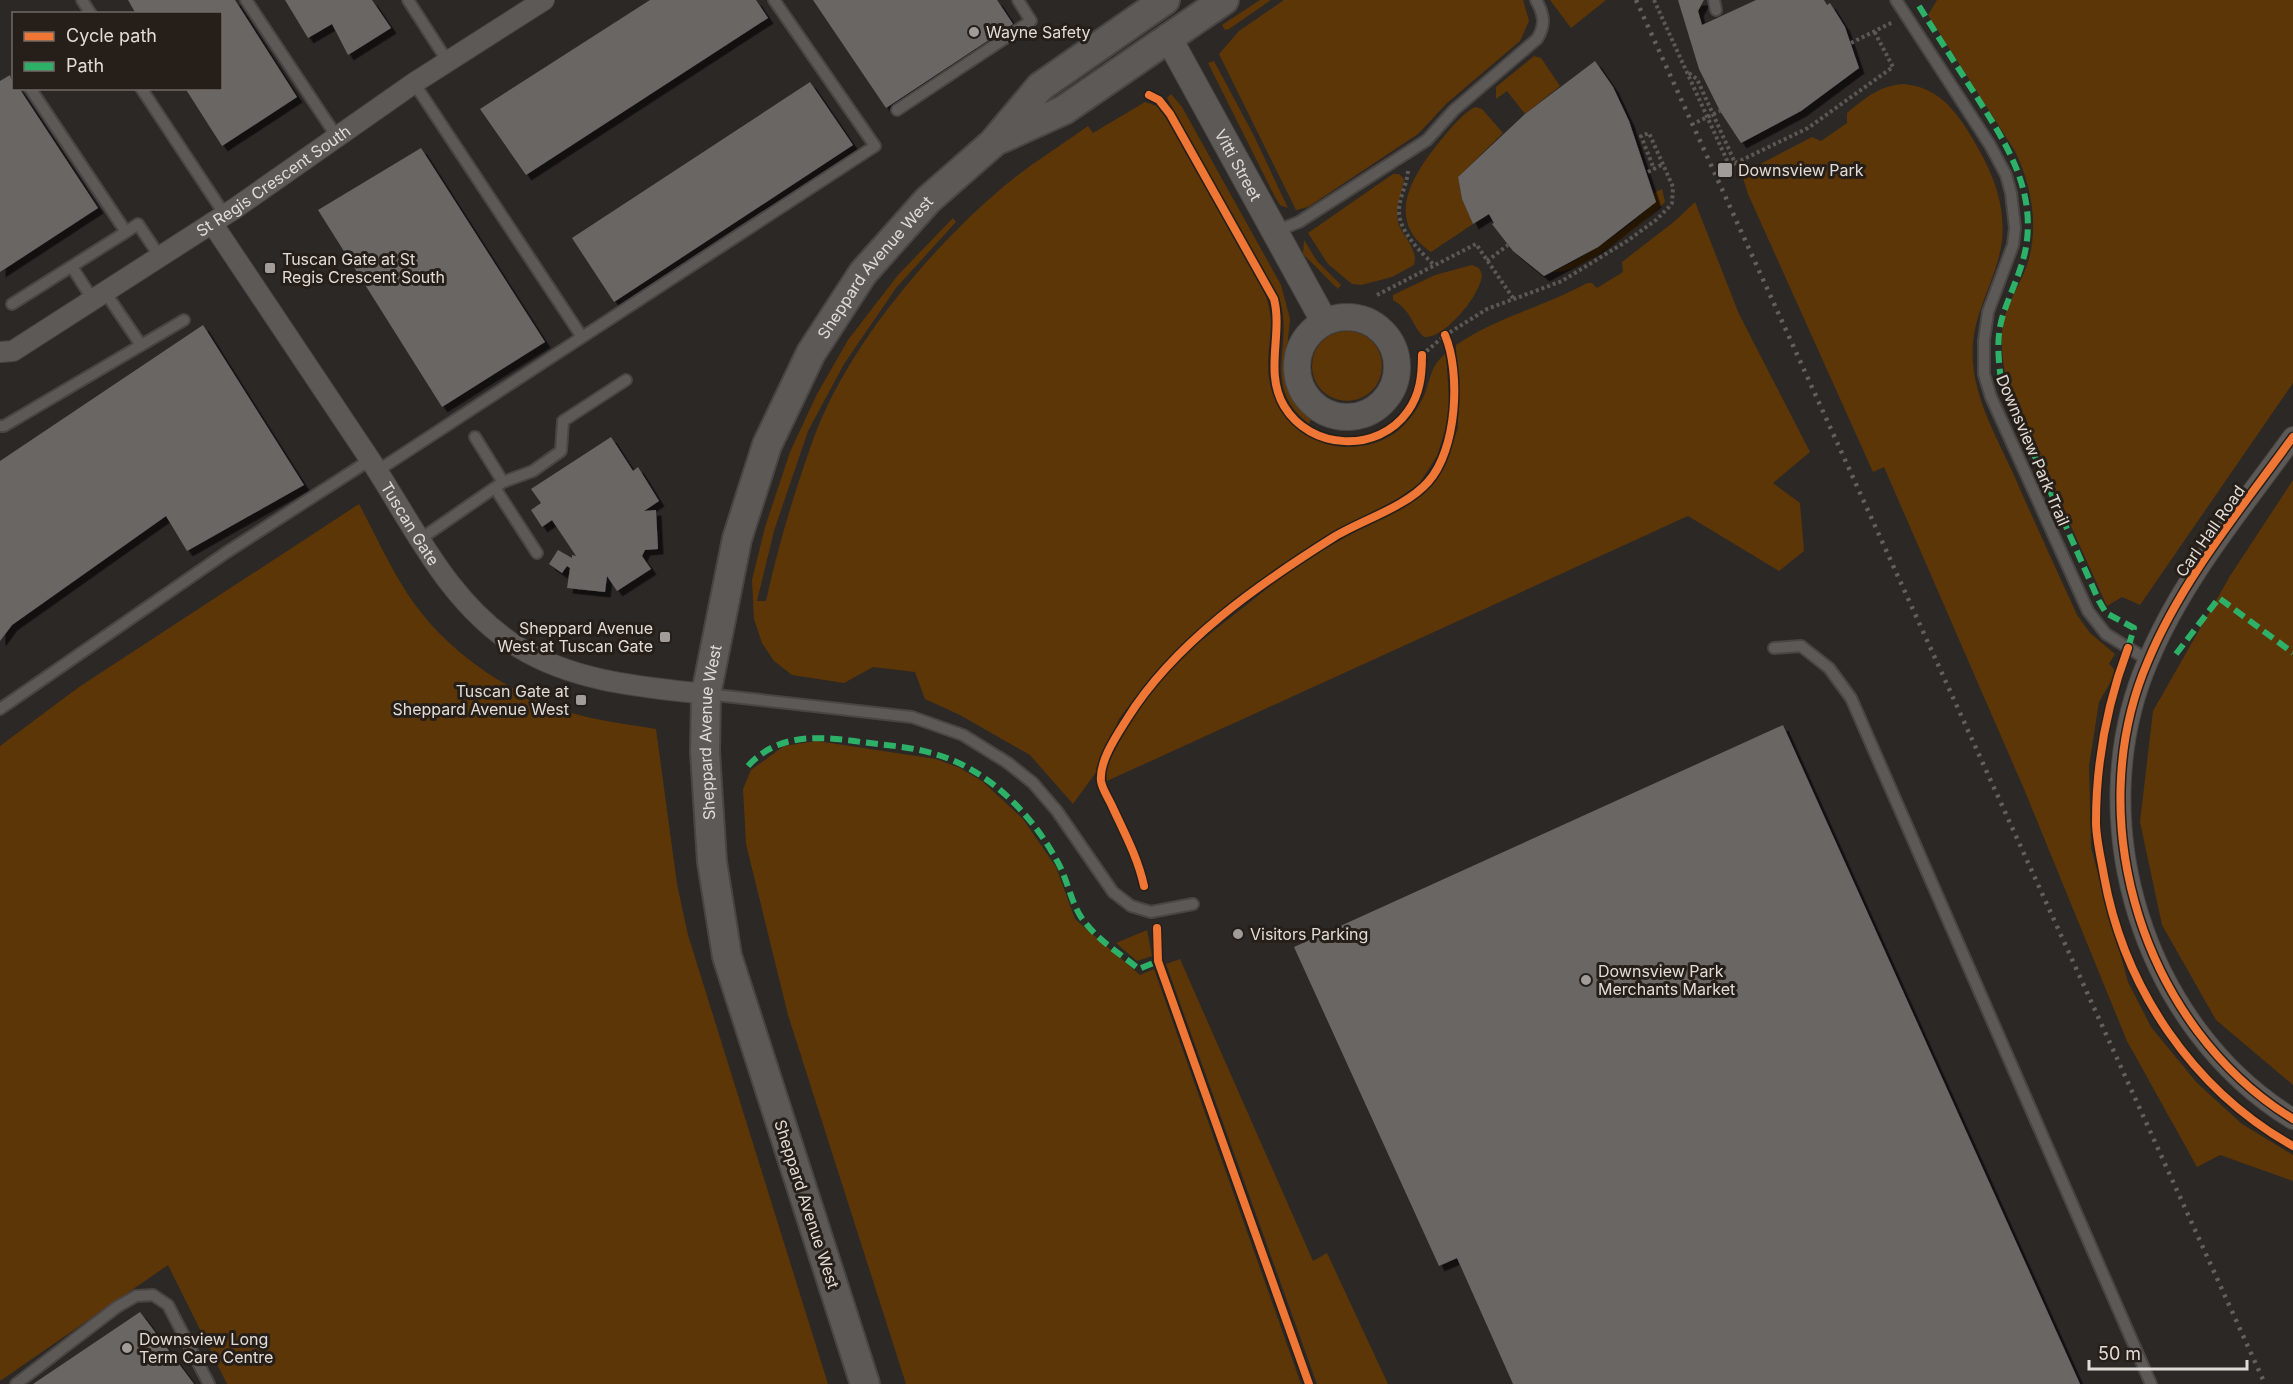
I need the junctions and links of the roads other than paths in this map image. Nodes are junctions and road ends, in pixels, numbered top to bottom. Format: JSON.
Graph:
{"nodes":[{"id":1,"x":246,"y":0,"type":"edge"},
{"id":2,"x":408,"y":0,"type":"edge"},
{"id":3,"x":774,"y":0,"type":"edge"},
{"id":4,"x":1018,"y":0,"type":"edge"},
{"id":5,"x":1224,"y":0,"type":"edge"},
{"id":6,"x":1536,"y":0,"type":"edge"},
{"id":7,"x":1896,"y":0,"type":"edge"},
{"id":8,"x":541,"y":1,"type":"edge"},
{"id":9,"x":1156,"y":3,"type":"edge"},
{"id":10,"x":1168,"y":37,"type":"junction"},
{"id":11,"x":448,"y":62,"type":"junction"},
{"id":12,"x":414,"y":83,"type":"junction"},
{"id":13,"x":31,"y":90,"type":"edge"},
{"id":14,"x":142,"y":90,"type":"edge"},
{"id":15,"x":897,"y":110,"type":"dead end"},
{"id":16,"x":338,"y":137,"type":"junction"},
{"id":17,"x":993,"y":143,"type":"junction"},
{"id":18,"x":219,"y":219,"type":"junction"},
{"id":19,"x":126,"y":232,"type":"junction"},
{"id":20,"x":1275,"y":232,"type":"junction"},
{"id":21,"x":160,"y":257,"type":"junction"},
{"id":22,"x":72,"y":267,"type":"junction"},
{"id":23,"x":99,"y":296,"type":"junction"},
{"id":24,"x":12,"y":304,"type":"dead end"},
{"id":25,"x":183,"y":320,"type":"dead end"},
{"id":26,"x":1324,"y":321,"type":"dead end"},
{"id":27,"x":582,"y":337,"type":"junction"},
{"id":28,"x":141,"y":345,"type":"junction"},
{"id":29,"x":0,"y":352,"type":"edge"},
{"id":30,"x":626,"y":380,"type":"dead end"},
{"id":31,"x":0,"y":426,"type":"edge"},
{"id":32,"x":475,"y":437,"type":"dead end"},
{"id":33,"x":2293,"y":437,"type":"edge"},
{"id":34,"x":374,"y":465,"type":"junction"},
{"id":35,"x":499,"y":485,"type":"junction"},
{"id":36,"x":419,"y":540,"type":"junction"},
{"id":37,"x":537,"y":553,"type":"dead end"},
{"id":38,"x":1774,"y":648,"type":"dead end"},
{"id":39,"x":2148,"y":660,"type":"junction"},
{"id":40,"x":706,"y":694,"type":"junction"},
{"id":41,"x":0,"y":709,"type":"edge"},
{"id":42,"x":1193,"y":904,"type":"dead end"},
{"id":43,"x":2293,"y":1119,"type":"edge"},
{"id":44,"x":16,"y":1384,"type":"edge"},
{"id":45,"x":209,"y":1384,"type":"edge"},
{"id":46,"x":865,"y":1384,"type":"edge"},
{"id":47,"x":2151,"y":1384,"type":"edge"}],
"edges":[{"from":1,"to":16,"type":"lane"},
{"from":2,"to":11,"type":"lane"},
{"from":3,"to":27,"type":"lane"},
{"from":4,"to":15,"type":"lane"},
{"from":5,"to":10,"type":"main road","name":"Sheppard Avenue West"},
{"from":6,"to":20,"type":"lane"},
{"from":7,"to":39,"type":"lane","name":"Downsview Park Trail"},
{"from":8,"to":11,"type":"street","name":"St Regis Crescent South"},
{"from":9,"to":10,"type":"street","name":"Vitti Street"},
{"from":9,"to":17,"type":"main road","name":"Sheppard Avenue West"},
{"from":10,"to":17,"type":"main road","name":"Sheppard Avenue West"},
{"from":10,"to":20,"type":"street","name":"Vitti Street"},
{"from":11,"to":12,"type":"street","name":"St Regis Crescent South"},
{"from":12,"to":16,"type":"street","name":"St Regis Crescent South"},
{"from":12,"to":27,"type":"lane"},
{"from":13,"to":19,"type":"lane"},
{"from":14,"to":18,"type":"lane"},
{"from":16,"to":18,"type":"street","name":"St Regis Crescent South"},
{"from":17,"to":40,"type":"main road","name":"Sheppard Avenue West"},
{"from":18,"to":21,"type":"street","name":"St Regis Crescent South"},
{"from":18,"to":34,"type":"street","name":"Tuscan Gate"},
{"from":19,"to":21,"type":"lane"},
{"from":19,"to":22,"type":"lane"},
{"from":20,"to":26,"type":"street","name":"Vitti Street"},
{"from":21,"to":23,"type":"street","name":"St Regis Crescent South"},
{"from":22,"to":23,"type":"lane"},
{"from":22,"to":24,"type":"lane"},
{"from":23,"to":28,"type":"lane"},
{"from":23,"to":29,"type":"street","name":"St Regis Crescent South"},
{"from":25,"to":28,"type":"lane"},
{"from":27,"to":34,"type":"lane"},
{"from":28,"to":31,"type":"lane"},
{"from":30,"to":35,"type":"lane"},
{"from":32,"to":35,"type":"lane"},
{"from":33,"to":39,"type":"street","name":"Carl Hall Road"},
{"from":34,"to":36,"type":"street","name":"Tuscan Gate"},
{"from":34,"to":41,"type":"lane"},
{"from":35,"to":36,"type":"lane"},
{"from":35,"to":37,"type":"lane"},
{"from":36,"to":40,"type":"street","name":"Tuscan Gate"},
{"from":38,"to":47,"type":"lane"},
{"from":39,"to":43,"type":"street","name":"Carl Hall Road"},
{"from":40,"to":42,"type":"lane"},
{"from":40,"to":46,"type":"main road","name":"Sheppard Avenue West"},
{"from":44,"to":45,"type":"lane"}]}
